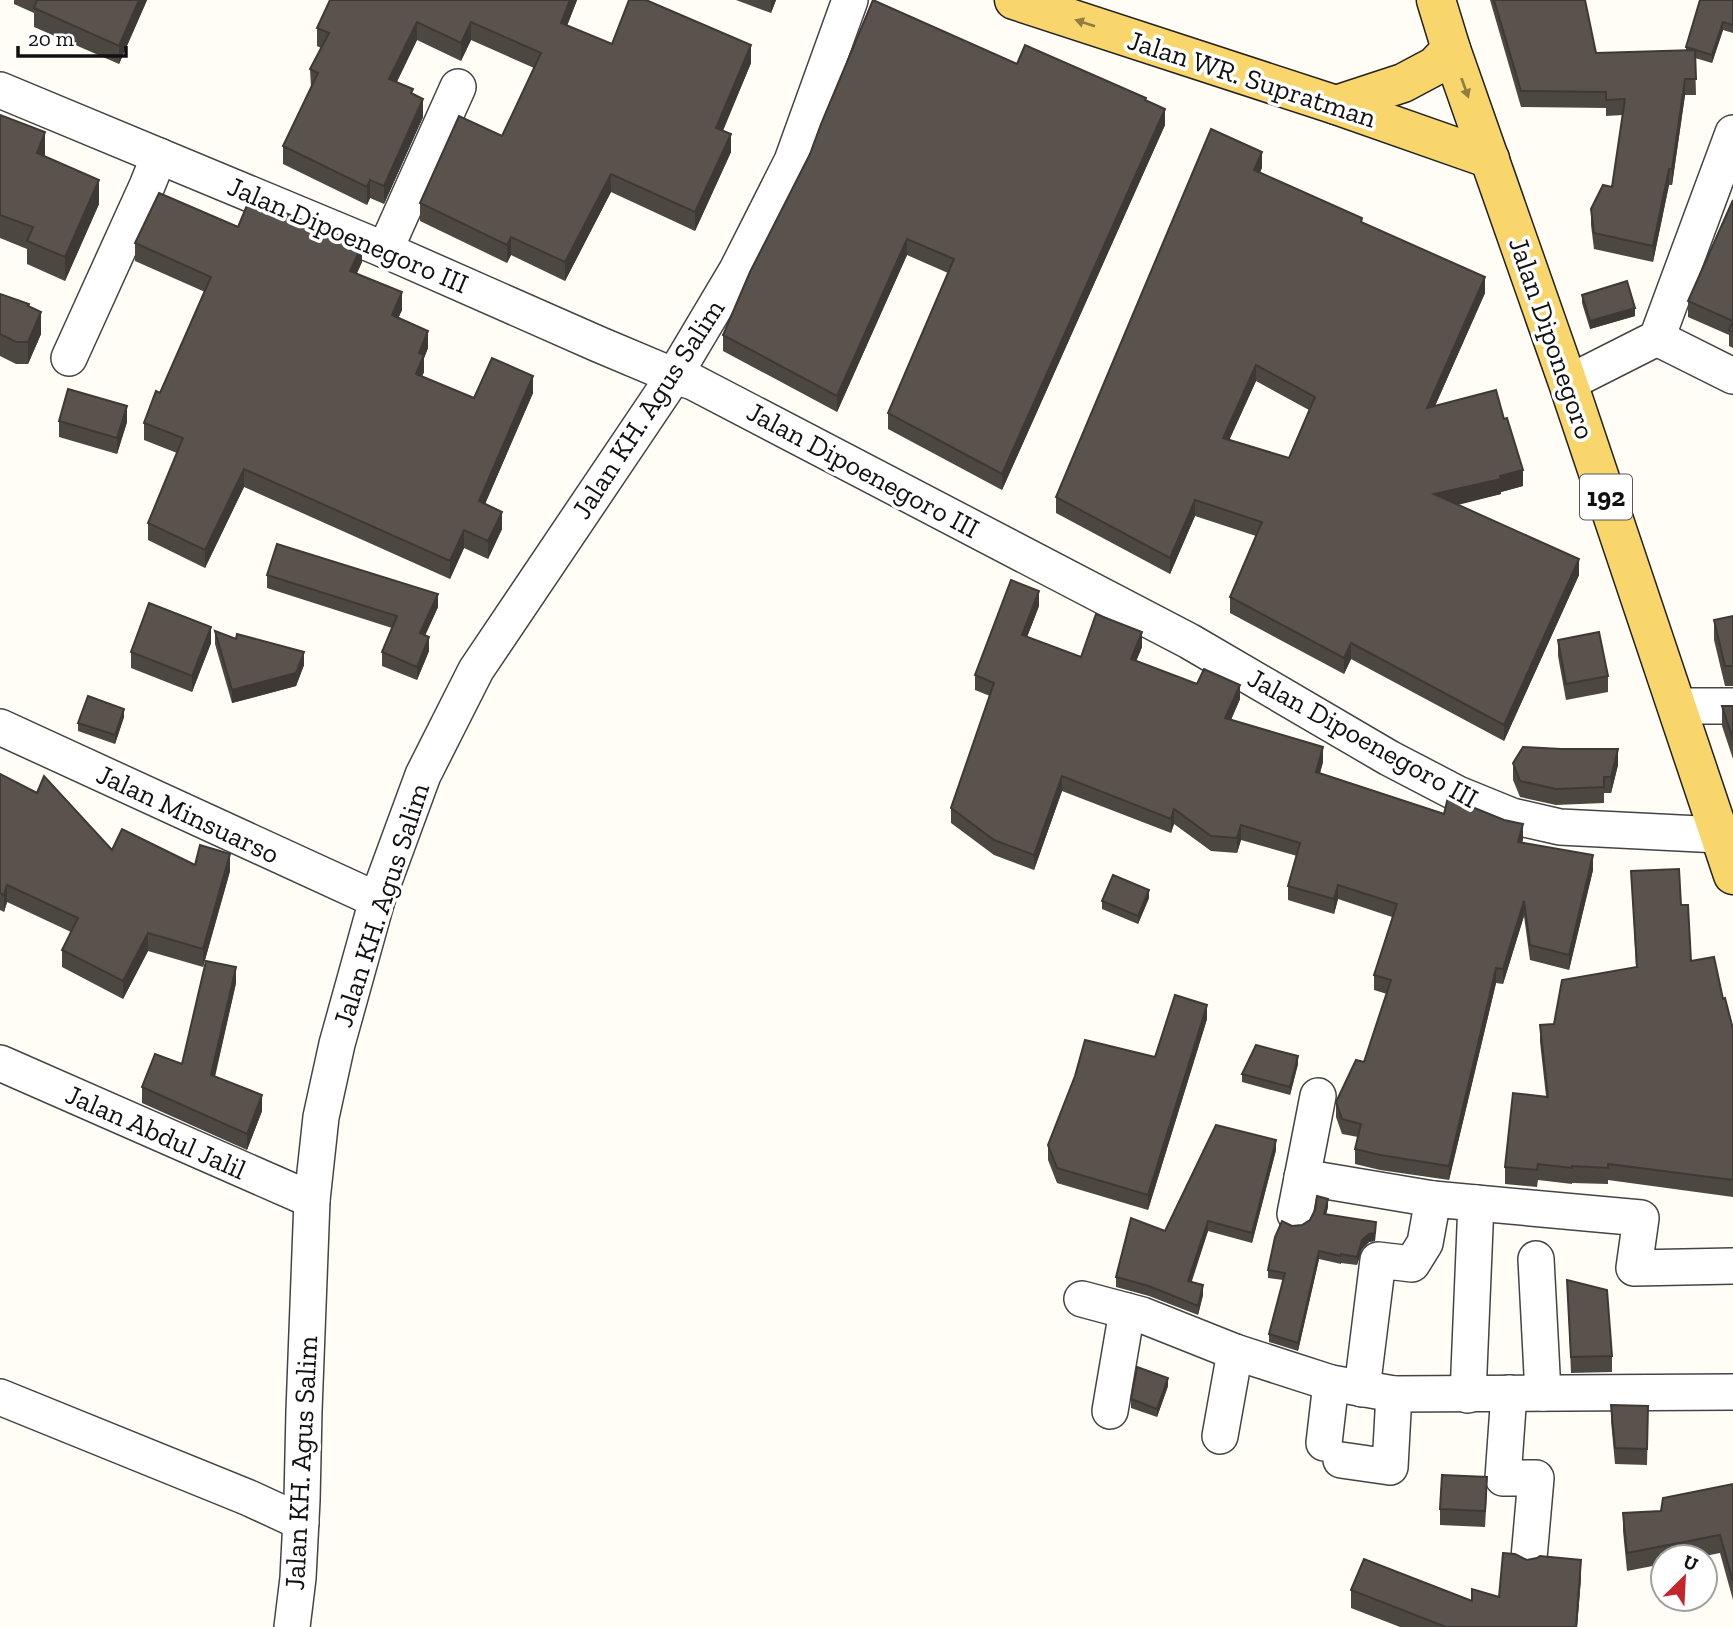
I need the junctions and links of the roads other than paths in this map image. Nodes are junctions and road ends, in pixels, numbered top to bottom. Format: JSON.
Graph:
{"nodes":[{"id":1,"x":850,"y":0,"type":"edge"},
{"id":2,"x":1014,"y":0,"type":"edge"},
{"id":3,"x":1436,"y":0,"type":"edge"},
{"id":4,"x":1451,"y":49,"type":"junction"},
{"id":5,"x":458,"y":87,"type":"dead end"},
{"id":6,"x":0,"y":90,"type":"edge"},
{"id":7,"x":1336,"y":106,"type":"junction"},
{"id":8,"x":1733,"y":133,"type":"edge"},
{"id":9,"x":159,"y":156,"type":"junction"},
{"id":10,"x":1490,"y":159,"type":"junction"},
{"id":11,"x":385,"y":250,"type":"junction"},
{"id":12,"x":1657,"y":338,"type":"junction"},
{"id":13,"x":69,"y":358,"type":"dead end"},
{"id":14,"x":674,"y":376,"type":"junction"},
{"id":15,"x":1733,"y":376,"type":"edge"},
{"id":16,"x":1568,"y":383,"type":"junction"},
{"id":17,"x":1676,"y":706,"type":"junction"},
{"id":18,"x":1733,"y":706,"type":"edge"},
{"id":19,"x":0,"y":727,"type":"edge"},
{"id":20,"x":1719,"y":835,"type":"junction"},
{"id":21,"x":1733,"y":875,"type":"edge"},
{"id":22,"x":377,"y":900,"type":"junction"},
{"id":23,"x":0,"y":1063,"type":"edge"},
{"id":24,"x":1318,"y":1096,"type":"dead end"},
{"id":25,"x":1303,"y":1177,"type":"junction"},
{"id":26,"x":1433,"y":1199,"type":"junction"},
{"id":27,"x":312,"y":1200,"type":"junction"},
{"id":28,"x":1476,"y":1203,"type":"junction"},
{"id":29,"x":1295,"y":1214,"type":"dead end"},
{"id":30,"x":1536,"y":1259,"type":"dead end"},
{"id":31,"x":1733,"y":1266,"type":"edge"},
{"id":32,"x":1082,"y":1299,"type":"dead end"},
{"id":33,"x":1127,"y":1311,"type":"junction"},
{"id":34,"x":1235,"y":1352,"type":"junction"},
{"id":35,"x":1362,"y":1389,"type":"junction"},
{"id":36,"x":1733,"y":1392,"type":"edge"},
{"id":37,"x":1526,"y":1393,"type":"junction"},
{"id":38,"x":1468,"y":1395,"type":"junction"},
{"id":39,"x":0,"y":1397,"type":"edge"},
{"id":40,"x":1110,"y":1411,"type":"dead end"},
{"id":41,"x":1220,"y":1436,"type":"dead end"},
{"id":42,"x":301,"y":1522,"type":"junction"},
{"id":43,"x":1529,"y":1559,"type":"edge"},
{"id":44,"x":292,"y":1627,"type":"edge"}],
"edges":[{"from":1,"to":14,"type":"street","name":"Jalan KH. Agus Salim"},
{"from":7,"to":2,"type":"main road","name":"Jalan WR. Supratman","one_way":true},
{"from":3,"to":4,"type":"main road","name":"Jalan Diponegoro","number":"192"},
{"from":4,"to":7,"type":"main road"},
{"from":4,"to":10,"type":"main road","name":"Jalan Diponegoro","number":"192","one_way":true},
{"from":5,"to":11,"type":"street"},
{"from":6,"to":9,"type":"street","name":"Jalan Dipoenegoro III"},
{"from":7,"to":10,"type":"main road","name":"Jalan WR. Supratman"},
{"from":8,"to":12,"type":"street"},
{"from":9,"to":11,"type":"street","name":"Jalan Dipoenegoro III"},
{"from":9,"to":13,"type":"street"},
{"from":10,"to":16,"type":"main road","name":"Jalan Diponegoro","number":"192"},
{"from":11,"to":14,"type":"street","name":"Jalan Dipoenegoro III"},
{"from":12,"to":15,"type":"street"},
{"from":12,"to":16,"type":"street"},
{"from":14,"to":20,"type":"street","name":"Jalan Dipoenegoro III"},
{"from":14,"to":22,"type":"street","name":"Jalan KH. Agus Salim"},
{"from":16,"to":17,"type":"main road","name":"Jalan Diponegoro","number":"192"},
{"from":17,"to":18,"type":"street"},
{"from":17,"to":20,"type":"main road","name":"Jalan Diponegoro","number":"192"},
{"from":19,"to":22,"type":"street","name":"Jalan Minsuarso"},
{"from":20,"to":21,"type":"main road","name":"Jalan Diponegoro","number":"192"},
{"from":22,"to":27,"type":"street","name":"Jalan KH. Agus Salim"},
{"from":23,"to":27,"type":"street","name":"Jalan Abdul Jalil"},
{"from":24,"to":25,"type":"street"},
{"from":25,"to":26,"type":"street"},
{"from":25,"to":29,"type":"street"},
{"from":26,"to":28,"type":"street"},
{"from":26,"to":35,"type":"street"},
{"from":27,"to":42,"type":"street","name":"Jalan KH. Agus Salim"},
{"from":28,"to":31,"type":"street"},
{"from":28,"to":38,"type":"street"},
{"from":30,"to":37,"type":"street"},
{"from":32,"to":33,"type":"street"},
{"from":33,"to":34,"type":"street"},
{"from":33,"to":40,"type":"street"},
{"from":34,"to":35,"type":"street"},
{"from":34,"to":41,"type":"street"},
{"from":35,"to":35,"type":"street"},
{"from":35,"to":38,"type":"street"},
{"from":36,"to":37,"type":"street"},
{"from":37,"to":38,"type":"street"},
{"from":37,"to":43,"type":"street"},
{"from":39,"to":42,"type":"street"},
{"from":42,"to":44,"type":"street","name":"Jalan KH. Agus Salim"}]}
